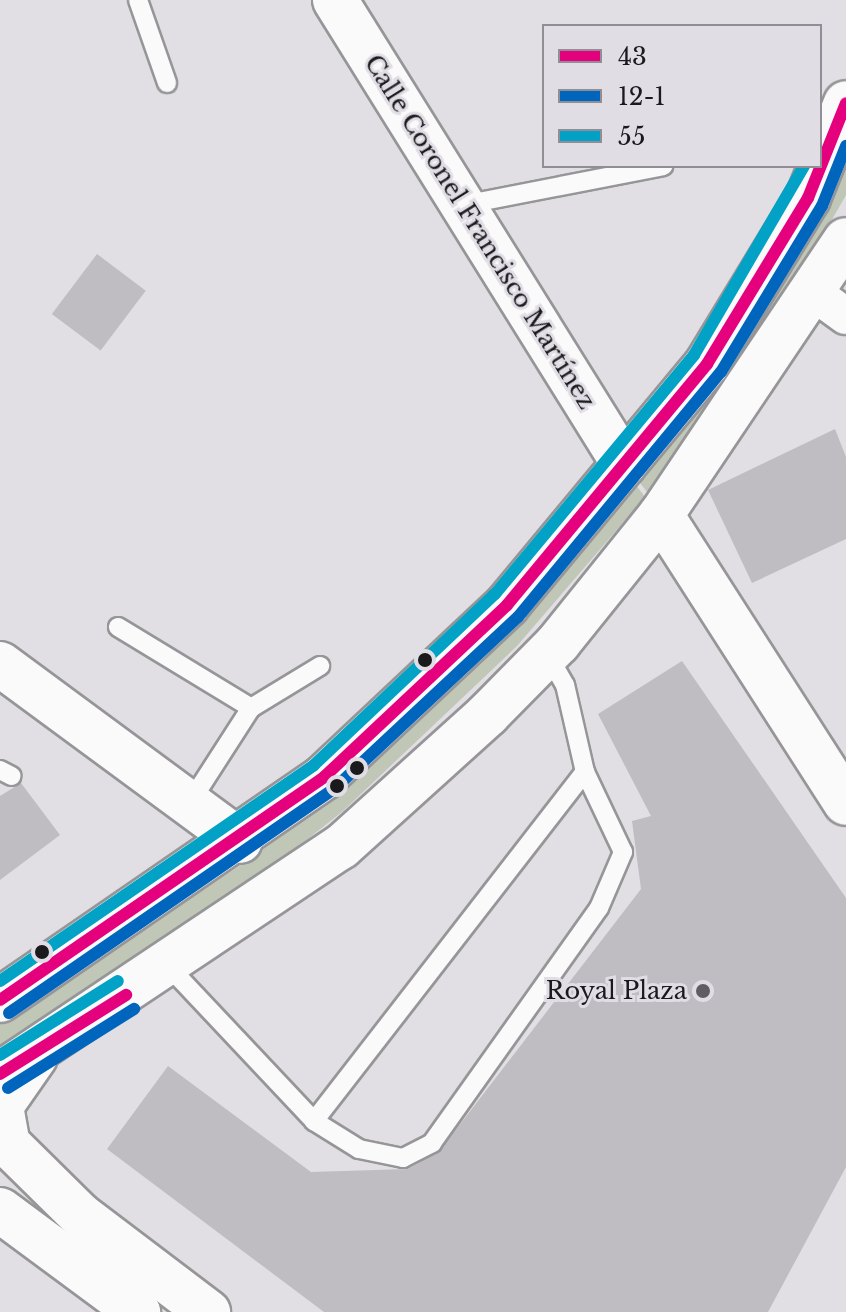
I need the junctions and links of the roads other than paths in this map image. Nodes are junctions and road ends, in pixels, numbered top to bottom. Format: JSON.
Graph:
{"nodes":[{"id":1,"x":138,"y":0,"type":"edge"},
{"id":2,"x":335,"y":0,"type":"edge"},
{"id":3,"x":167,"y":83,"type":"dead end"},
{"id":4,"x":846,"y":103,"type":"edge"},
{"id":5,"x":822,"y":163,"type":"edge"},
{"id":6,"x":653,"y":168,"type":"edge"},
{"id":7,"x":820,"y":168,"type":"edge"},
{"id":8,"x":463,"y":205,"type":"junction"},
{"id":9,"x":846,"y":240,"type":"edge"},
{"id":10,"x":830,"y":304,"type":"edge"},
{"id":11,"x":624,"y":464,"type":"junction"},
{"id":12,"x":661,"y":515,"type":"junction"},
{"id":13,"x":118,"y":627,"type":"dead end"},
{"id":14,"x":546,"y":653,"type":"junction"},
{"id":15,"x":0,"y":664,"type":"edge"},
{"id":16,"x":320,"y":666,"type":"dead end"},
{"id":17,"x":251,"y":708,"type":"junction"},
{"id":18,"x":585,"y":772,"type":"junction"},
{"id":19,"x":191,"y":801,"type":"junction"},
{"id":20,"x":846,"y":803,"type":"edge"},
{"id":21,"x":240,"y":841,"type":"junction"},
{"id":22,"x":169,"y":967,"type":"junction"},
{"id":23,"x":0,"y":1000,"type":"edge"},
{"id":24,"x":46,"y":1045,"type":"junction"},
{"id":25,"x":0,"y":1074,"type":"edge"},
{"id":26,"x":314,"y":1121,"type":"junction"},
{"id":27,"x":0,"y":1210,"type":"edge"},
{"id":28,"x":138,"y":1312,"type":"edge"},
{"id":29,"x":208,"y":1312,"type":"edge"}],
"edges":[{"from":1,"to":3,"type":"lane"},
{"from":2,"to":8,"type":"main road","name":"Calle Coronel Francisco Martínez"},
{"from":4,"to":5,"type":"main road"},
{"from":6,"to":8,"type":"lane"},
{"from":7,"to":11,"type":"main road"},
{"from":8,"to":11,"type":"main road","name":"Calle Coronel Francisco Martínez"},
{"from":9,"to":10,"type":"main road"},
{"from":10,"to":12,"type":"main road"},
{"from":11,"to":21,"type":"main road"},
{"from":12,"to":14,"type":"main road"},
{"from":12,"to":20,"type":"main road"},
{"from":13,"to":17,"type":"lane"},
{"from":14,"to":18,"type":"lane"},
{"from":14,"to":22,"type":"main road"},
{"from":15,"to":19,"type":"main road"},
{"from":16,"to":17,"type":"lane"},
{"from":17,"to":19,"type":"lane"},
{"from":18,"to":26,"type":"lane"},
{"from":18,"to":26,"type":"lane"},
{"from":19,"to":21,"type":"main road"},
{"from":21,"to":23,"type":"main road"},
{"from":22,"to":24,"type":"main road"},
{"from":22,"to":26,"type":"lane"},
{"from":24,"to":25,"type":"main road"},
{"from":24,"to":29,"type":"main road"},
{"from":27,"to":28,"type":"main road"}]}
